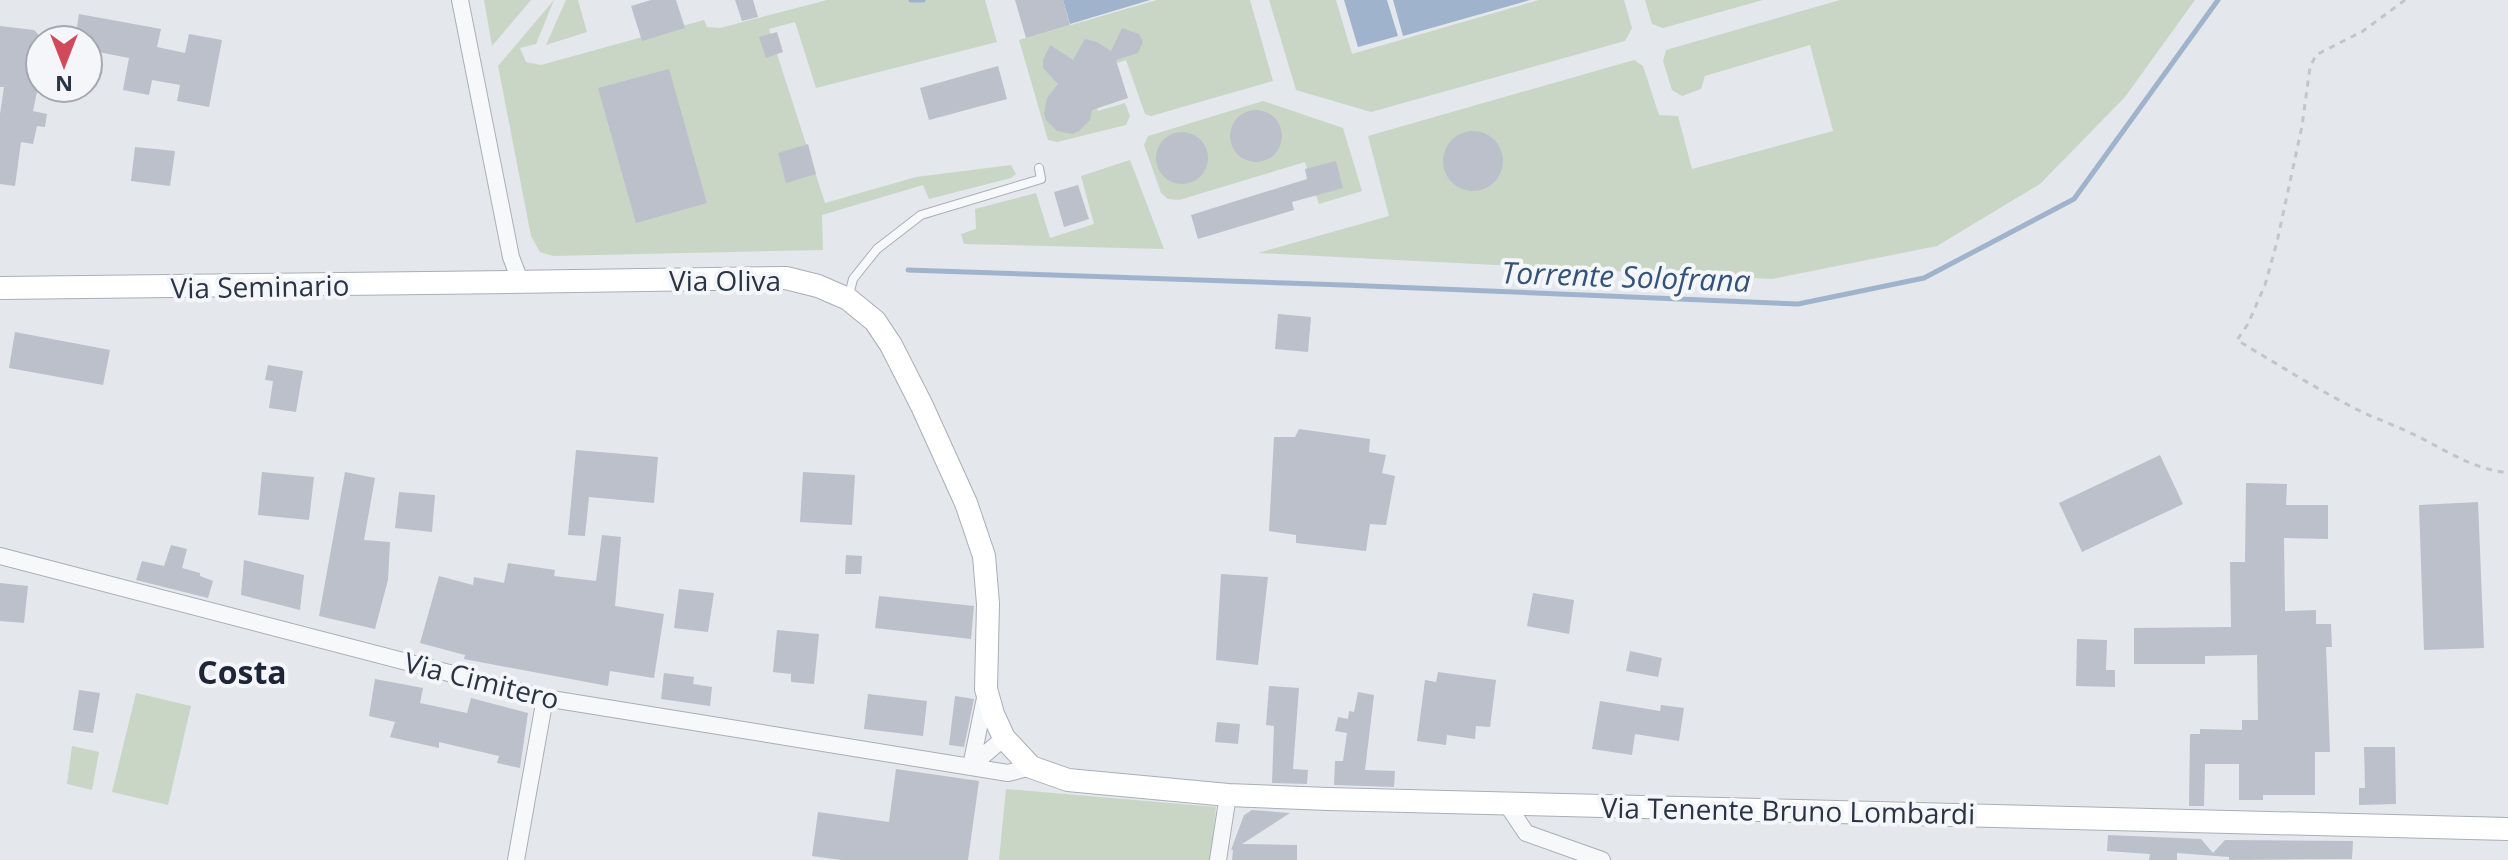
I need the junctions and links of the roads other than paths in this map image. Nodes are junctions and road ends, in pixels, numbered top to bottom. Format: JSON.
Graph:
{"nodes":[{"id":1,"x":460,"y":0,"type":"edge"},
{"id":2,"x":1039,"y":168,"type":"dead end"},
{"id":3,"x":520,"y":281,"type":"junction"},
{"id":4,"x":0,"y":288,"type":"edge"},
{"id":5,"x":848,"y":299,"type":"junction"},
{"id":6,"x":0,"y":556,"type":"edge"},
{"id":7,"x":986,"y":689,"type":"junction"},
{"id":8,"x":545,"y":698,"type":"junction"},
{"id":9,"x":1004,"y":738,"type":"junction"},
{"id":10,"x":971,"y":766,"type":"junction"},
{"id":11,"x":1031,"y":767,"type":"junction"},
{"id":12,"x":1068,"y":780,"type":"joint"},
{"id":13,"x":1228,"y":795,"type":"junction"},
{"id":14,"x":1506,"y":803,"type":"junction"},
{"id":15,"x":2508,"y":829,"type":"edge"},
{"id":16,"x":516,"y":860,"type":"edge"},
{"id":17,"x":1218,"y":860,"type":"edge"},
{"id":18,"x":1602,"y":860,"type":"edge"}],
"edges":[{"from":1,"to":3,"type":"street"},
{"from":2,"to":5,"type":"lane"},
{"from":3,"to":4,"type":"main road","name":"Via Seminario"},
{"from":3,"to":5,"type":"main road","name":"Via Oliva"},
{"from":5,"to":7,"type":"main road","name":"Via Oliva"},
{"from":6,"to":8,"type":"street","name":"Via Cimitero"},
{"from":7,"to":9,"type":"main road","name":"Via Oliva"},
{"from":7,"to":10,"type":"street"},
{"from":8,"to":10,"type":"street","name":"Via Cimitero"},
{"from":8,"to":16,"type":"street"},
{"from":9,"to":10,"type":"street"},
{"from":9,"to":11,"type":"main road","name":"Via Oliva"},
{"from":10,"to":11,"type":"street","name":"Via Cimitero"},
{"from":11,"to":12,"type":"main road","name":"Via Oliva"},
{"from":12,"to":13,"type":"main road","name":"Via Tenente Bruno Lombardi"},
{"from":13,"to":14,"type":"main road","name":"Via Tenente Bruno Lombardi"},
{"from":13,"to":17,"type":"street"},
{"from":14,"to":15,"type":"main road","name":"Via Tenente Bruno Lombardi"},
{"from":14,"to":18,"type":"street"}]}
